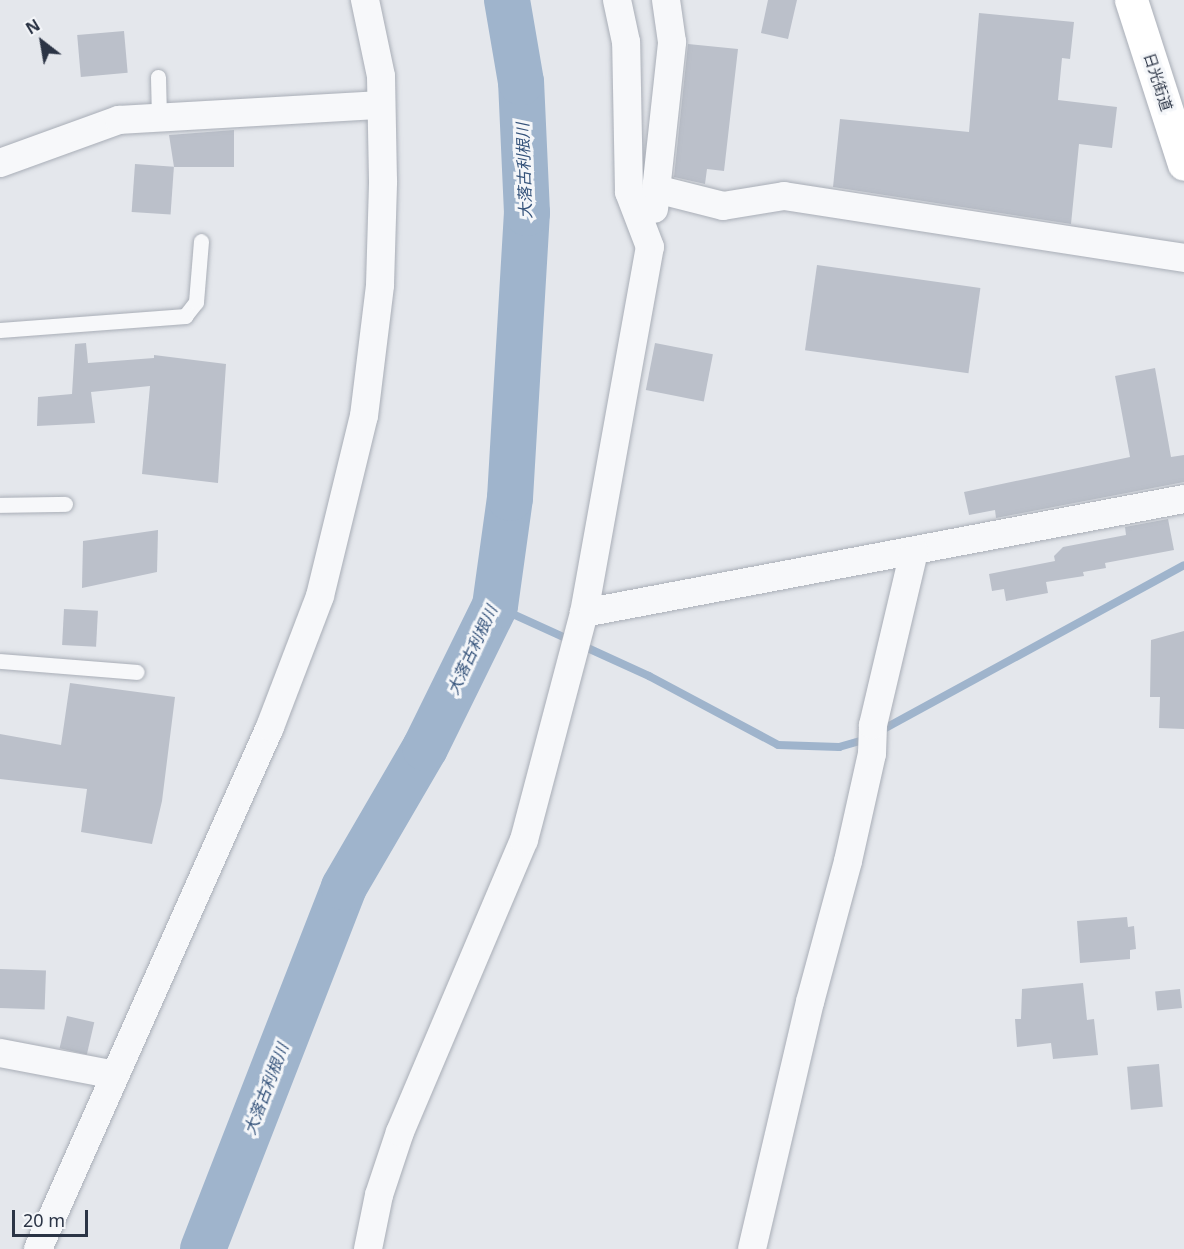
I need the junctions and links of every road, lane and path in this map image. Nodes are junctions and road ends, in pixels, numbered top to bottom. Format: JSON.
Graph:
{"nodes":[{"id":1,"x":365,"y":0,"type":"edge"},
{"id":2,"x":617,"y":0,"type":"edge"},
{"id":3,"x":666,"y":0,"type":"edge"},
{"id":4,"x":1131,"y":0,"type":"edge"},
{"id":5,"x":158,"y":77,"type":"dead end"},
{"id":6,"x":381,"y":105,"type":"junction"},
{"id":7,"x":159,"y":118,"type":"junction"},
{"id":8,"x":0,"y":163,"type":"edge"},
{"id":9,"x":1184,"y":164,"type":"edge"},
{"id":10,"x":656,"y":189,"type":"junction"},
{"id":11,"x":201,"y":241,"type":"dead end"},
{"id":12,"x":650,"y":247,"type":"junction"},
{"id":13,"x":1184,"y":258,"type":"edge"},
{"id":14,"x":0,"y":330,"type":"edge"},
{"id":15,"x":1184,"y":499,"type":"edge"},
{"id":16,"x":65,"y":504,"type":"dead end"},
{"id":17,"x":0,"y":505,"type":"edge"},
{"id":18,"x":914,"y":552,"type":"junction"},
{"id":19,"x":584,"y":613,"type":"junction"},
{"id":20,"x":0,"y":661,"type":"edge"},
{"id":21,"x":137,"y":672,"type":"dead end"},
{"id":22,"x":0,"y":1053,"type":"edge"},
{"id":23,"x":115,"y":1075,"type":"junction"},
{"id":24,"x":377,"y":1247,"type":"edge"},
{"id":25,"x":38,"y":1249,"type":"edge"},
{"id":26,"x":752,"y":1249,"type":"edge"}],
"edges":[{"from":1,"to":6,"type":"street"},
{"from":2,"to":12,"type":"street"},
{"from":3,"to":10,"type":"street"},
{"from":4,"to":9,"type":"highway","name":"日光街道"},
{"from":5,"to":7,"type":"lane"},
{"from":6,"to":7,"type":"street"},
{"from":6,"to":23,"type":"street"},
{"from":7,"to":8,"type":"street"},
{"from":10,"to":12,"type":"street"},
{"from":10,"to":13,"type":"street"},
{"from":11,"to":14,"type":"lane"},
{"from":12,"to":19,"type":"street"},
{"from":15,"to":18,"type":"street"},
{"from":16,"to":17,"type":"lane"},
{"from":18,"to":19,"type":"street"},
{"from":18,"to":26,"type":"street"},
{"from":19,"to":24,"type":"street"},
{"from":20,"to":21,"type":"lane"},
{"from":22,"to":23,"type":"street"},
{"from":23,"to":25,"type":"street"}]}
